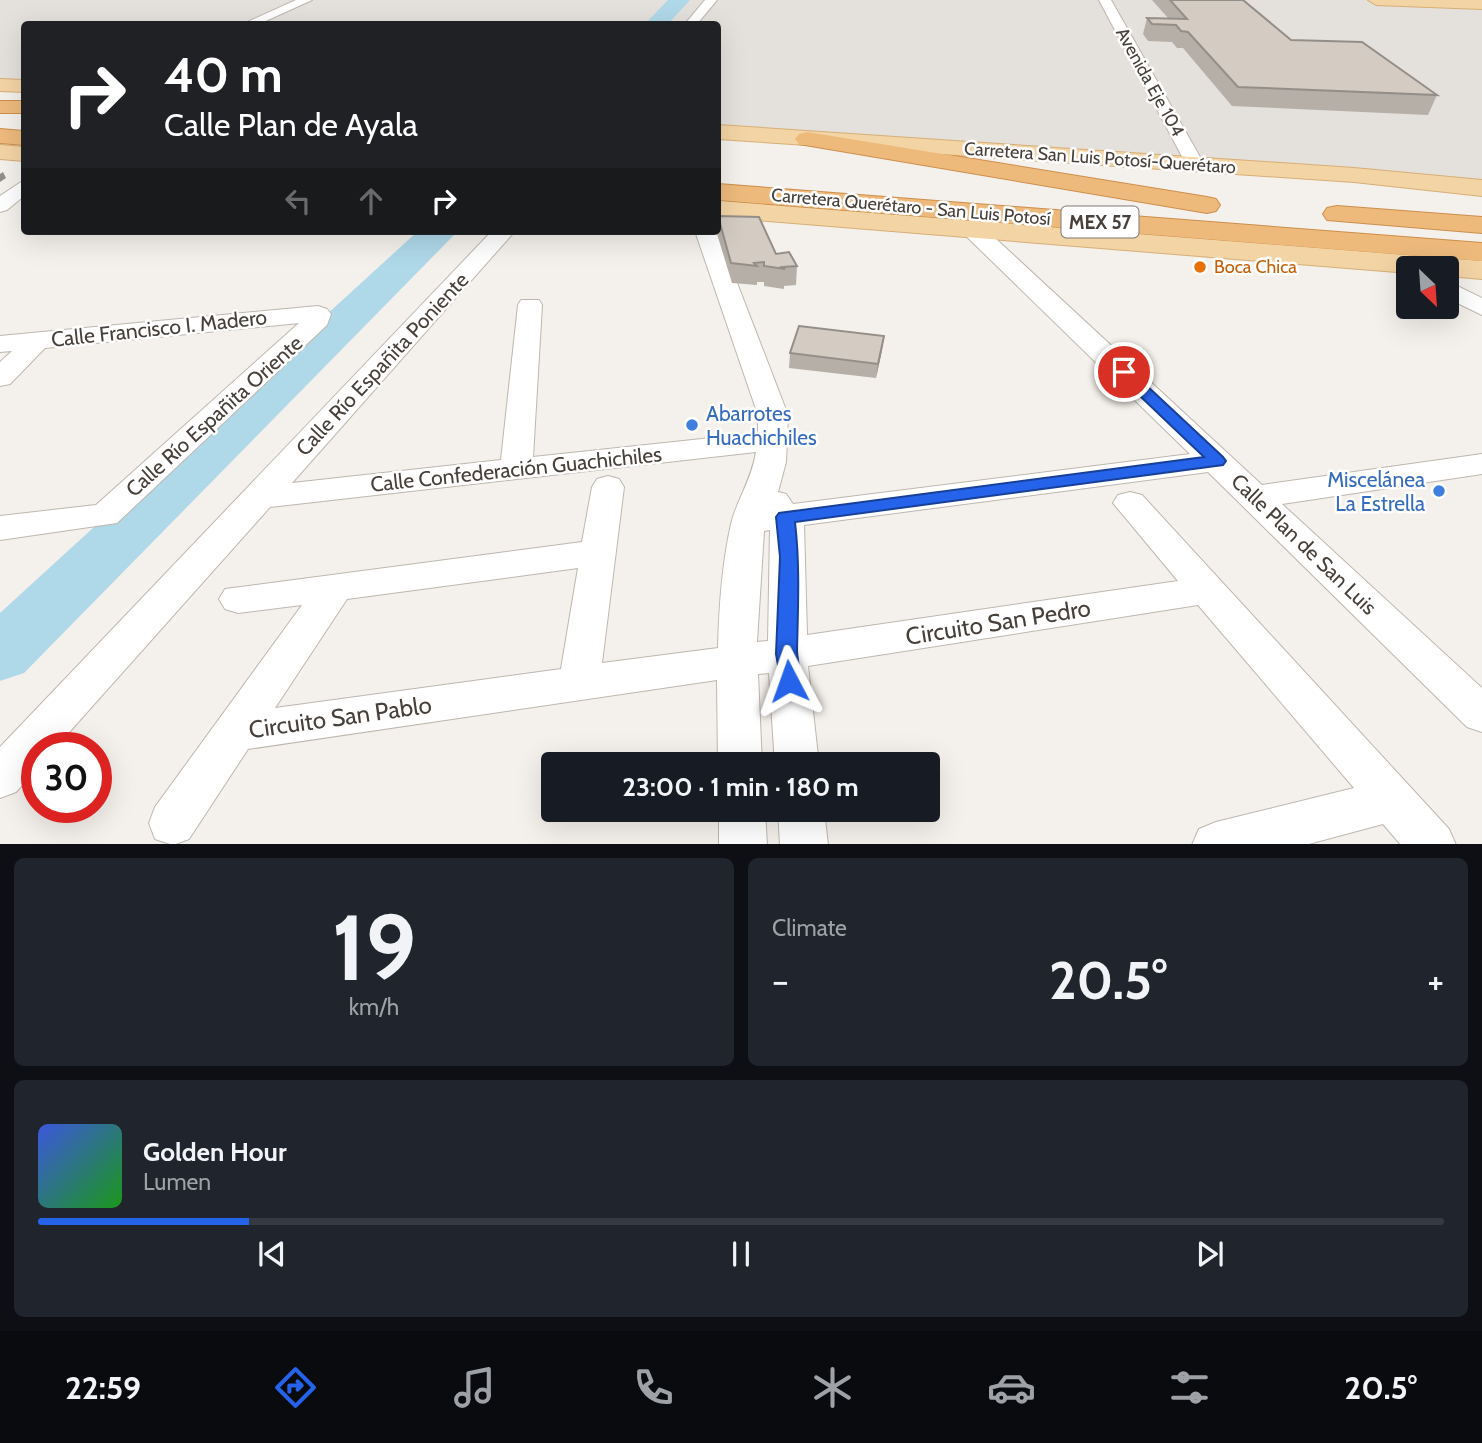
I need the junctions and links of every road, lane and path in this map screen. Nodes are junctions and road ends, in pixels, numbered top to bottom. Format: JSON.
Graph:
{"nodes":[{"id":1,"x":306,"y":0,"type":"edge"},
{"id":2,"x":711,"y":0,"type":"edge"},
{"id":3,"x":1105,"y":0,"type":"edge"},
{"id":4,"x":1376,"y":0,"type":"edge"},
{"id":5,"x":1482,"y":4,"type":"edge"},
{"id":6,"x":256,"y":21,"type":"edge"},
{"id":7,"x":694,"y":21,"type":"edge"},
{"id":8,"x":0,"y":85,"type":"edge"},
{"id":9,"x":21,"y":86,"type":"edge"},
{"id":10,"x":0,"y":107,"type":"edge"},
{"id":11,"x":21,"y":107,"type":"edge"},
{"id":12,"x":0,"y":117,"type":"edge"},
{"id":13,"x":21,"y":118,"type":"edge"},
{"id":14,"x":721,"y":132,"type":"edge"},
{"id":15,"x":0,"y":136,"type":"edge"},
{"id":16,"x":21,"y":138,"type":"edge"},
{"id":17,"x":807,"y":139,"type":"junction"},
{"id":18,"x":0,"y":152,"type":"edge"},
{"id":19,"x":21,"y":154,"type":"edge"},
{"id":20,"x":1195,"y":164,"type":"junction"},
{"id":21,"x":721,"y":170,"type":"edge"},
{"id":22,"x":21,"y":188,"type":"edge"},
{"id":23,"x":1482,"y":188,"type":"edge"},
{"id":24,"x":721,"y":192,"type":"edge"},
{"id":25,"x":1207,"y":205,"type":"junction"},
{"id":26,"x":0,"y":206,"type":"edge"},
{"id":27,"x":1233,"y":207,"type":"dead end"},
{"id":28,"x":721,"y":209,"type":"edge"},
{"id":29,"x":1311,"y":212,"type":"dead end"},
{"id":30,"x":1482,"y":225,"type":"edge"},
{"id":31,"x":973,"y":230,"type":"junction"},
{"id":32,"x":500,"y":235,"type":"edge"},
{"id":33,"x":707,"y":235,"type":"edge"},
{"id":34,"x":1482,"y":252,"type":"edge"},
{"id":35,"x":1435,"y":256,"type":"edge"},
{"id":36,"x":1460,"y":258,"type":"edge"},
{"id":37,"x":1482,"y":258,"type":"edge"},
{"id":38,"x":1396,"y":259,"type":"edge"},
{"id":39,"x":1396,"y":259,"type":"edge"},
{"id":40,"x":1460,"y":267,"type":"edge"},
{"id":41,"x":1482,"y":270,"type":"edge"},
{"id":42,"x":1460,"y":295,"type":"edge"},
{"id":43,"x":530,"y":305,"type":"dead end"},
{"id":44,"x":1482,"y":307,"type":"edge"},
{"id":45,"x":318,"y":314,"type":"joint"},
{"id":46,"x":38,"y":340,"type":"junction"},
{"id":47,"x":0,"y":344,"type":"edge"},
{"id":48,"x":0,"y":377,"type":"edge"},
{"id":49,"x":773,"y":441,"type":"junction"},
{"id":50,"x":1217,"y":461,"type":"junction"},
{"id":51,"x":1482,"y":464,"type":"edge"},
{"id":52,"x":516,"y":468,"type":"junction"},
{"id":53,"x":608,"y":487,"type":"dead end"},
{"id":54,"x":764,"y":487,"type":"junction"},
{"id":55,"x":259,"y":497,"type":"junction"},
{"id":56,"x":1253,"y":497,"type":"junction"},
{"id":57,"x":1130,"y":503,"type":"dead end"},
{"id":58,"x":785,"y":517,"type":"junction"},
{"id":59,"x":748,"y":521,"type":"junction"},
{"id":60,"x":0,"y":528,"type":"edge"},
{"id":61,"x":598,"y":553,"type":"junction"},
{"id":62,"x":335,"y":587,"type":"junction"},
{"id":63,"x":1209,"y":590,"type":"junction"},
{"id":64,"x":238,"y":599,"type":"dead end"},
{"id":65,"x":787,"y":654,"type":"junction"},
{"id":66,"x":736,"y":661,"type":"junction"},
{"id":67,"x":579,"y":683,"type":"junction"},
{"id":68,"x":1482,"y":714,"type":"edge"},
{"id":69,"x":234,"y":732,"type":"junction"},
{"id":70,"x":740,"y":752,"type":"edge"},
{"id":71,"x":796,"y":752,"type":"edge"},
{"id":72,"x":0,"y":778,"type":"edge"},
{"id":73,"x":1393,"y":800,"type":"junction"},
{"id":74,"x":742,"y":822,"type":"edge"},
{"id":75,"x":802,"y":822,"type":"edge"},
{"id":76,"x":172,"y":823,"type":"dead end"},
{"id":77,"x":743,"y":844,"type":"edge"},
{"id":78,"x":804,"y":844,"type":"edge"},
{"id":79,"x":1220,"y":844,"type":"edge"},
{"id":80,"x":1431,"y":844,"type":"edge"}],
"edges":[{"from":1,"to":6,"type":"street"},
{"from":2,"to":7,"type":"street"},
{"from":3,"to":20,"type":"street","name":"Avenida Eje 104"},
{"from":4,"to":5,"type":"main road"},
{"from":8,"to":9,"type":"main road"},
{"from":10,"to":11,"type":"highway"},
{"from":12,"to":13,"type":"highway"},
{"from":14,"to":17,"type":"main road","name":"Carretera San Luis Potosí-Querétaro"},
{"from":15,"to":16,"type":"highway"},
{"from":17,"to":20,"type":"main road","name":"Carretera San Luis Potosí-Querétaro"},
{"from":17,"to":25,"type":"highway"},
{"from":18,"to":19,"type":"main road"},
{"from":20,"to":23,"type":"main road","name":"Carretera San Luis Potosí-Querétaro"},
{"from":21,"to":25,"type":"highway","name":"Carretera Querétaro - San Luis Potosí","number":"MEX 57"},
{"from":22,"to":26,"type":"street"},
{"from":24,"to":38,"type":"highway","name":"Carretera Querétaro - San Luis Potosí","number":"MEX 57"},
{"from":25,"to":27,"type":"highway","name":"Carretera Querétaro - San Luis Potosí","number":"MEX 57"},
{"from":28,"to":31,"type":"main road"},
{"from":29,"to":30,"type":"highway"},
{"from":31,"to":39,"type":"main road"},
{"from":31,"to":50,"type":"street","name":"Calle Plan de San Luis"},
{"from":32,"to":55,"type":"street","name":"Calle Río Españita Poniente"},
{"from":33,"to":49,"type":"street"},
{"from":34,"to":35,"type":"highway","name":"Carretera Querétaro - San Luis Potosí","number":"MEX 57"},
{"from":36,"to":37,"type":"highway"},
{"from":40,"to":41,"type":"main road"},
{"from":42,"to":44,"type":"street"},
{"from":43,"to":52,"type":"street"},
{"from":45,"to":46,"type":"street","name":"Calle Francisco I. Madero"},
{"from":45,"to":60,"type":"street","name":"Calle Río Españita Oriente"},
{"from":46,"to":47,"type":"street","name":"Calle Francisco I. Madero"},
{"from":46,"to":48,"type":"street"},
{"from":49,"to":52,"type":"street","name":"Calle Confederación Guachichiles"},
{"from":49,"to":54,"type":"street"},
{"from":50,"to":56,"type":"street","name":"Calle Plan de San Luis"},
{"from":50,"to":58,"type":"street"},
{"from":51,"to":56,"type":"street"},
{"from":52,"to":55,"type":"street","name":"Calle Confederación Guachichiles"},
{"from":53,"to":61,"type":"street"},
{"from":54,"to":58,"type":"street"},
{"from":54,"to":59,"type":"street"},
{"from":55,"to":72,"type":"street","name":"Calle Río Españita Poniente"},
{"from":56,"to":68,"type":"street","name":"Calle Plan de San Luis"},
{"from":57,"to":63,"type":"street"},
{"from":58,"to":59,"type":"street"},
{"from":58,"to":65,"type":"street"},
{"from":59,"to":66,"type":"street"},
{"from":61,"to":62,"type":"street"},
{"from":61,"to":67,"type":"street"},
{"from":62,"to":64,"type":"street"},
{"from":62,"to":69,"type":"street","name":"Circuito San Pablo"},
{"from":63,"to":65,"type":"street","name":"Circuito San Pedro"},
{"from":63,"to":73,"type":"street"},
{"from":65,"to":66,"type":"street","name":"Circuito San Pedro"},
{"from":65,"to":71,"type":"street"},
{"from":66,"to":67,"type":"street","name":"Circuito San Pablo"},
{"from":66,"to":70,"type":"street"},
{"from":67,"to":69,"type":"street","name":"Circuito San Pablo"},
{"from":69,"to":76,"type":"street"},
{"from":73,"to":79,"type":"street"},
{"from":73,"to":80,"type":"street"},
{"from":74,"to":77,"type":"street"},
{"from":75,"to":78,"type":"street"}]}
